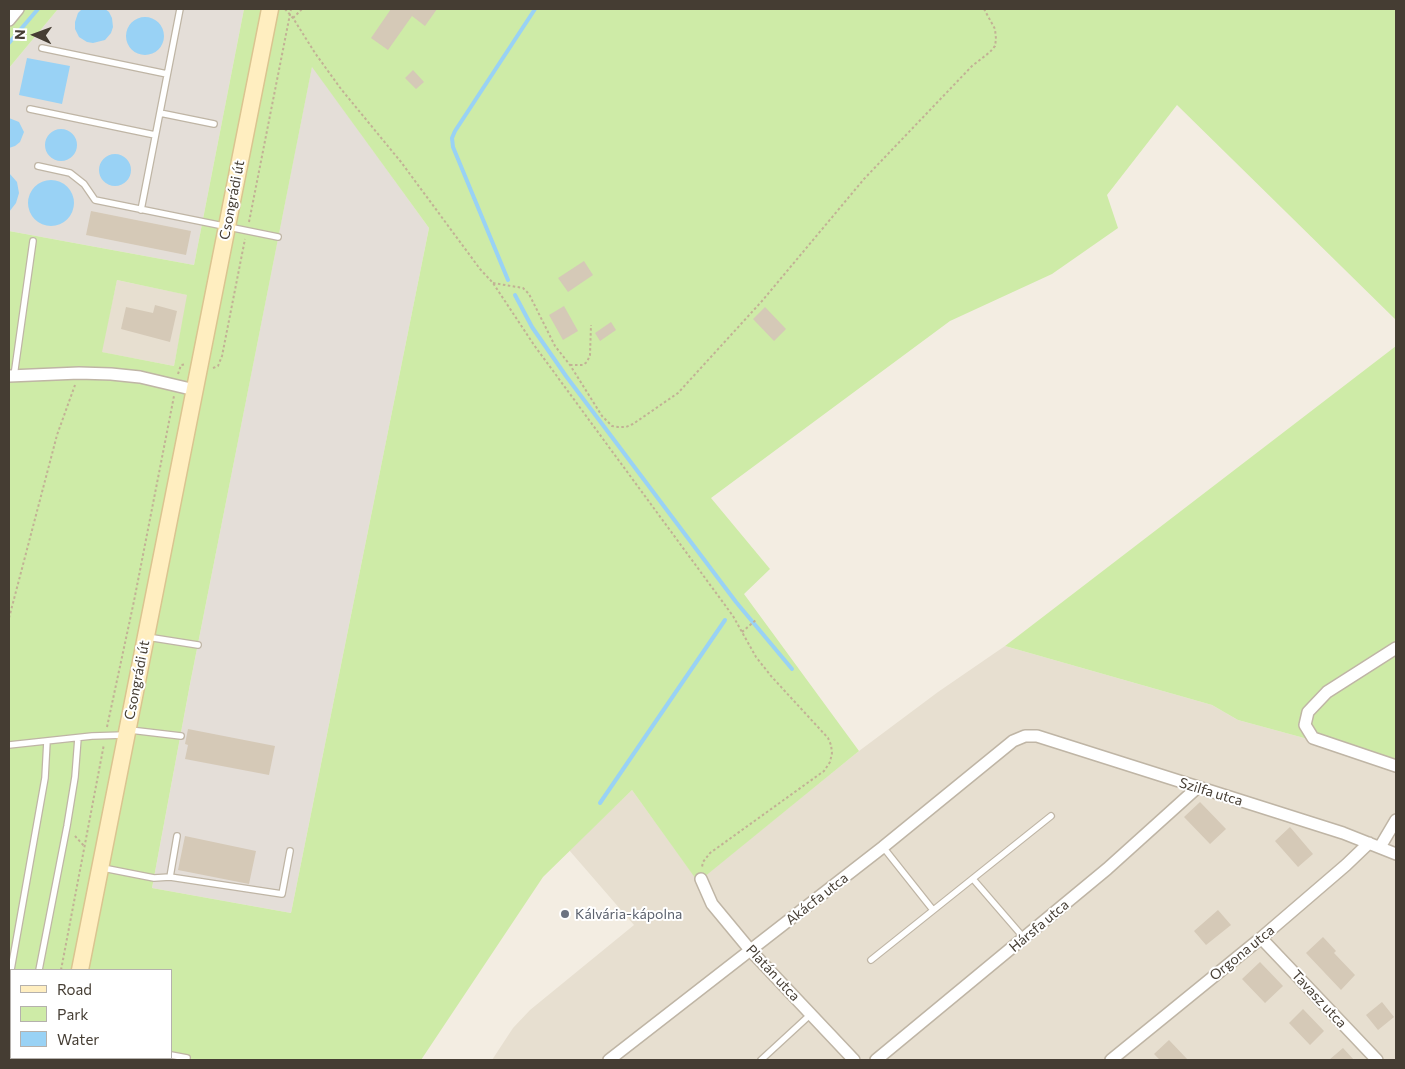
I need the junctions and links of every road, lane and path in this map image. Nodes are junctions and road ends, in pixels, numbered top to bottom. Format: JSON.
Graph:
{"nodes":[{"id":1,"x":18,"y":9,"type":"edge"},
{"id":2,"x":180,"y":9,"type":"edge"},
{"id":3,"x":270,"y":9,"type":"edge"},
{"id":4,"x":284,"y":9,"type":"edge"},
{"id":5,"x":302,"y":9,"type":"edge"},
{"id":6,"x":984,"y":9,"type":"edge"},
{"id":7,"x":293,"y":18,"type":"junction"},
{"id":8,"x":9,"y":20,"type":"edge"},
{"id":9,"x":42,"y":48,"type":"dead end"},
{"id":10,"x":168,"y":74,"type":"junction"},
{"id":11,"x":30,"y":109,"type":"dead end"},
{"id":12,"x":160,"y":113,"type":"junction"},
{"id":13,"x":214,"y":124,"type":"dead end"},
{"id":14,"x":155,"y":135,"type":"junction"},
{"id":15,"x":38,"y":166,"type":"dead end"},
{"id":16,"x":141,"y":210,"type":"junction"},
{"id":17,"x":227,"y":227,"type":"junction"},
{"id":18,"x":278,"y":238,"type":"dead end"},
{"id":19,"x":33,"y":241,"type":"dead end"},
{"id":20,"x":493,"y":283,"type":"junction"},
{"id":21,"x":591,"y":325,"type":"dead end"},
{"id":22,"x":570,"y":365,"type":"junction"},
{"id":23,"x":79,"y":373,"type":"junction"},
{"id":24,"x":12,"y":376,"type":"edge"},
{"id":25,"x":195,"y":390,"type":"junction"},
{"id":26,"x":9,"y":618,"type":"edge"},
{"id":27,"x":756,"y":620,"type":"dead end"},
{"id":28,"x":742,"y":632,"type":"junction"},
{"id":29,"x":145,"y":637,"type":"junction"},
{"id":30,"x":198,"y":645,"type":"dead end"},
{"id":31,"x":1396,"y":648,"type":"edge"},
{"id":32,"x":127,"y":732,"type":"junction"},
{"id":33,"x":181,"y":736,"type":"dead end"},
{"id":34,"x":1025,"y":736,"type":"joint"},
{"id":35,"x":78,"y":738,"type":"junction"},
{"id":36,"x":47,"y":741,"type":"junction"},
{"id":37,"x":9,"y":745,"type":"edge"},
{"id":38,"x":1396,"y":766,"type":"edge"},
{"id":39,"x":1198,"y":787,"type":"junction"},
{"id":40,"x":1051,"y":816,"type":"dead end"},
{"id":41,"x":1396,"y":820,"type":"edge"},
{"id":42,"x":67,"y":826,"type":"junction"},
{"id":43,"x":178,"y":836,"type":"dead end"},
{"id":44,"x":1374,"y":845,"type":"junction"},
{"id":45,"x":84,"y":847,"type":"dead end"},
{"id":46,"x":883,"y":848,"type":"junction"},
{"id":47,"x":290,"y":851,"type":"dead end"},
{"id":48,"x":1396,"y":854,"type":"edge"},
{"id":49,"x":100,"y":868,"type":"junction"},
{"id":50,"x":170,"y":877,"type":"junction"},
{"id":51,"x":701,"y":879,"type":"joint"},
{"id":52,"x":973,"y":879,"type":"junction"},
{"id":53,"x":933,"y":910,"type":"junction"},
{"id":54,"x":1024,"y":938,"type":"junction"},
{"id":55,"x":1261,"y":938,"type":"junction"},
{"id":56,"x":751,"y":951,"type":"junction"},
{"id":57,"x":871,"y":960,"type":"dead end"},
{"id":58,"x":11,"y":969,"type":"edge"},
{"id":59,"x":39,"y":969,"type":"edge"},
{"id":60,"x":80,"y":969,"type":"edge"},
{"id":61,"x":811,"y":1014,"type":"junction"},
{"id":62,"x":172,"y":1055,"type":"edge"},
{"id":63,"x":1124,"y":1056,"type":"edge"},
{"id":64,"x":187,"y":1058,"type":"dead end"},
{"id":65,"x":609,"y":1060,"type":"edge"},
{"id":66,"x":761,"y":1060,"type":"edge"},
{"id":67,"x":854,"y":1060,"type":"edge"},
{"id":68,"x":876,"y":1060,"type":"edge"},
{"id":69,"x":1111,"y":1060,"type":"edge"},
{"id":70,"x":1377,"y":1060,"type":"edge"}],
"edges":[{"from":1,"to":8,"type":"street"},
{"from":2,"to":10,"type":"lane"},
{"from":3,"to":17,"type":"main road","name":"Csongrádi út"},
{"from":4,"to":7,"type":"path"},
{"from":5,"to":7,"type":"path"},
{"from":6,"to":22,"type":"path"},
{"from":7,"to":20,"type":"path"},
{"from":9,"to":10,"type":"lane"},
{"from":10,"to":12,"type":"lane"},
{"from":11,"to":14,"type":"lane"},
{"from":12,"to":13,"type":"lane"},
{"from":12,"to":14,"type":"lane"},
{"from":14,"to":16,"type":"lane"},
{"from":15,"to":16,"type":"lane"},
{"from":16,"to":17,"type":"lane"},
{"from":17,"to":18,"type":"lane"},
{"from":17,"to":25,"type":"main road","name":"Csongrádi út"},
{"from":19,"to":24,"type":"lane"},
{"from":20,"to":22,"type":"path"},
{"from":20,"to":28,"type":"path"},
{"from":21,"to":22,"type":"path"},
{"from":23,"to":24,"type":"street"},
{"from":23,"to":25,"type":"street"},
{"from":23,"to":26,"type":"path"},
{"from":25,"to":29,"type":"main road","name":"Csongrádi út"},
{"from":27,"to":28,"type":"path"},
{"from":28,"to":51,"type":"path"},
{"from":29,"to":30,"type":"lane"},
{"from":29,"to":32,"type":"main road","name":"Csongrádi út"},
{"from":31,"to":38,"type":"street"},
{"from":32,"to":33,"type":"lane"},
{"from":32,"to":35,"type":"lane"},
{"from":32,"to":49,"type":"main road","name":"Csongrádi út"},
{"from":34,"to":39,"type":"street","name":"Szilfa utca"},
{"from":34,"to":46,"type":"street","name":"Akácfa utca"},
{"from":35,"to":36,"type":"lane"},
{"from":35,"to":42,"type":"lane"},
{"from":36,"to":37,"type":"lane"},
{"from":36,"to":58,"type":"lane"},
{"from":39,"to":44,"type":"street","name":"Szilfa utca"},
{"from":39,"to":54,"type":"street","name":"Hársfa utca"},
{"from":40,"to":52,"type":"lane"},
{"from":41,"to":44,"type":"street","name":"Orgona utca"},
{"from":42,"to":45,"type":"path"},
{"from":42,"to":59,"type":"lane"},
{"from":43,"to":50,"type":"lane"},
{"from":44,"to":48,"type":"street","name":"Szilfa utca"},
{"from":44,"to":55,"type":"street","name":"Orgona utca"},
{"from":46,"to":53,"type":"lane"},
{"from":46,"to":56,"type":"street","name":"Akácfa utca"},
{"from":47,"to":50,"type":"lane"},
{"from":49,"to":50,"type":"lane"},
{"from":49,"to":60,"type":"main road","name":"Csongrádi út"},
{"from":51,"to":56,"type":"street","name":"Platán utca"},
{"from":52,"to":53,"type":"lane"},
{"from":52,"to":54,"type":"lane"},
{"from":53,"to":57,"type":"lane"},
{"from":54,"to":68,"type":"street","name":"Hársfa utca"},
{"from":55,"to":63,"type":"street","name":"Orgona utca"},
{"from":55,"to":70,"type":"street","name":"Tavasz utca"},
{"from":56,"to":61,"type":"street","name":"Platán utca"},
{"from":56,"to":65,"type":"street","name":"Akácfa utca"},
{"from":61,"to":66,"type":"lane"},
{"from":61,"to":67,"type":"street","name":"Platán utca"},
{"from":62,"to":64,"type":"lane"},
{"from":63,"to":69,"type":"street","name":"Orgona utca"}]}
